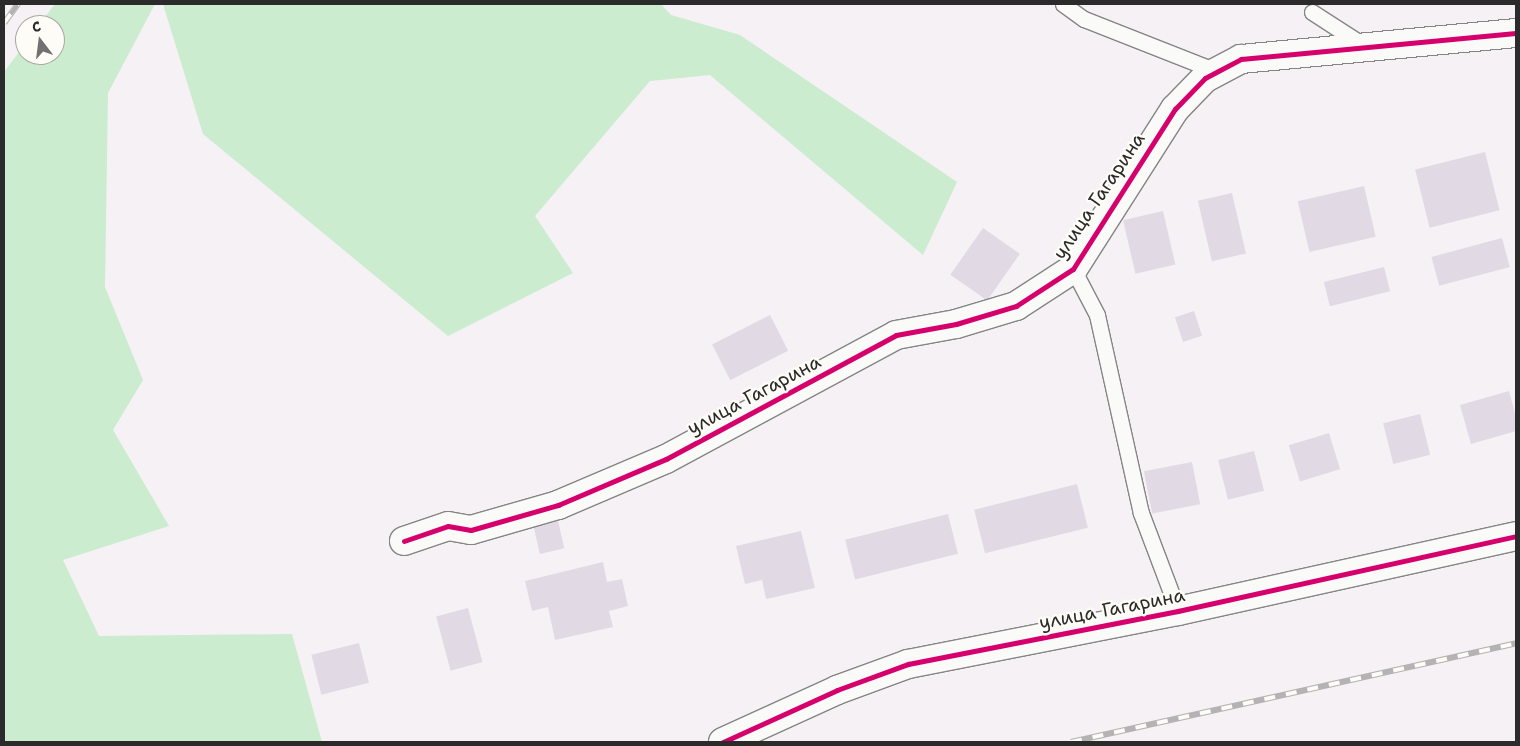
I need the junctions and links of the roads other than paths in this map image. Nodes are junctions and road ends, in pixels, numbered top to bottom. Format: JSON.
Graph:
{"nodes":[{"id":1,"x":1063,"y":4,"type":"edge"},
{"id":2,"x":1312,"y":12,"type":"dead end"},
{"id":3,"x":1516,"y":32,"type":"edge"},
{"id":4,"x":1366,"y":47,"type":"junction"},
{"id":5,"x":1216,"y":71,"type":"junction"},
{"id":6,"x":1073,"y":269,"type":"junction"},
{"id":7,"x":1516,"y":536,"type":"edge"},
{"id":8,"x":404,"y":541,"type":"dead end"},
{"id":9,"x":1178,"y":611,"type":"junction"},
{"id":10,"x":723,"y":742,"type":"edge"}],
"edges":[{"from":1,"to":5,"type":"lane"},
{"from":2,"to":4,"type":"lane"},
{"from":3,"to":4,"type":"street","name":"улица Гагарина"},
{"from":4,"to":5,"type":"street","name":"улица Гагарина"},
{"from":5,"to":6,"type":"street","name":"улица Гагарина"},
{"from":6,"to":8,"type":"street","name":"улица Гагарина"},
{"from":6,"to":9,"type":"lane"},
{"from":7,"to":9,"type":"street","name":"улица Гагарина"},
{"from":9,"to":10,"type":"street","name":"улица Гагарина"}]}
